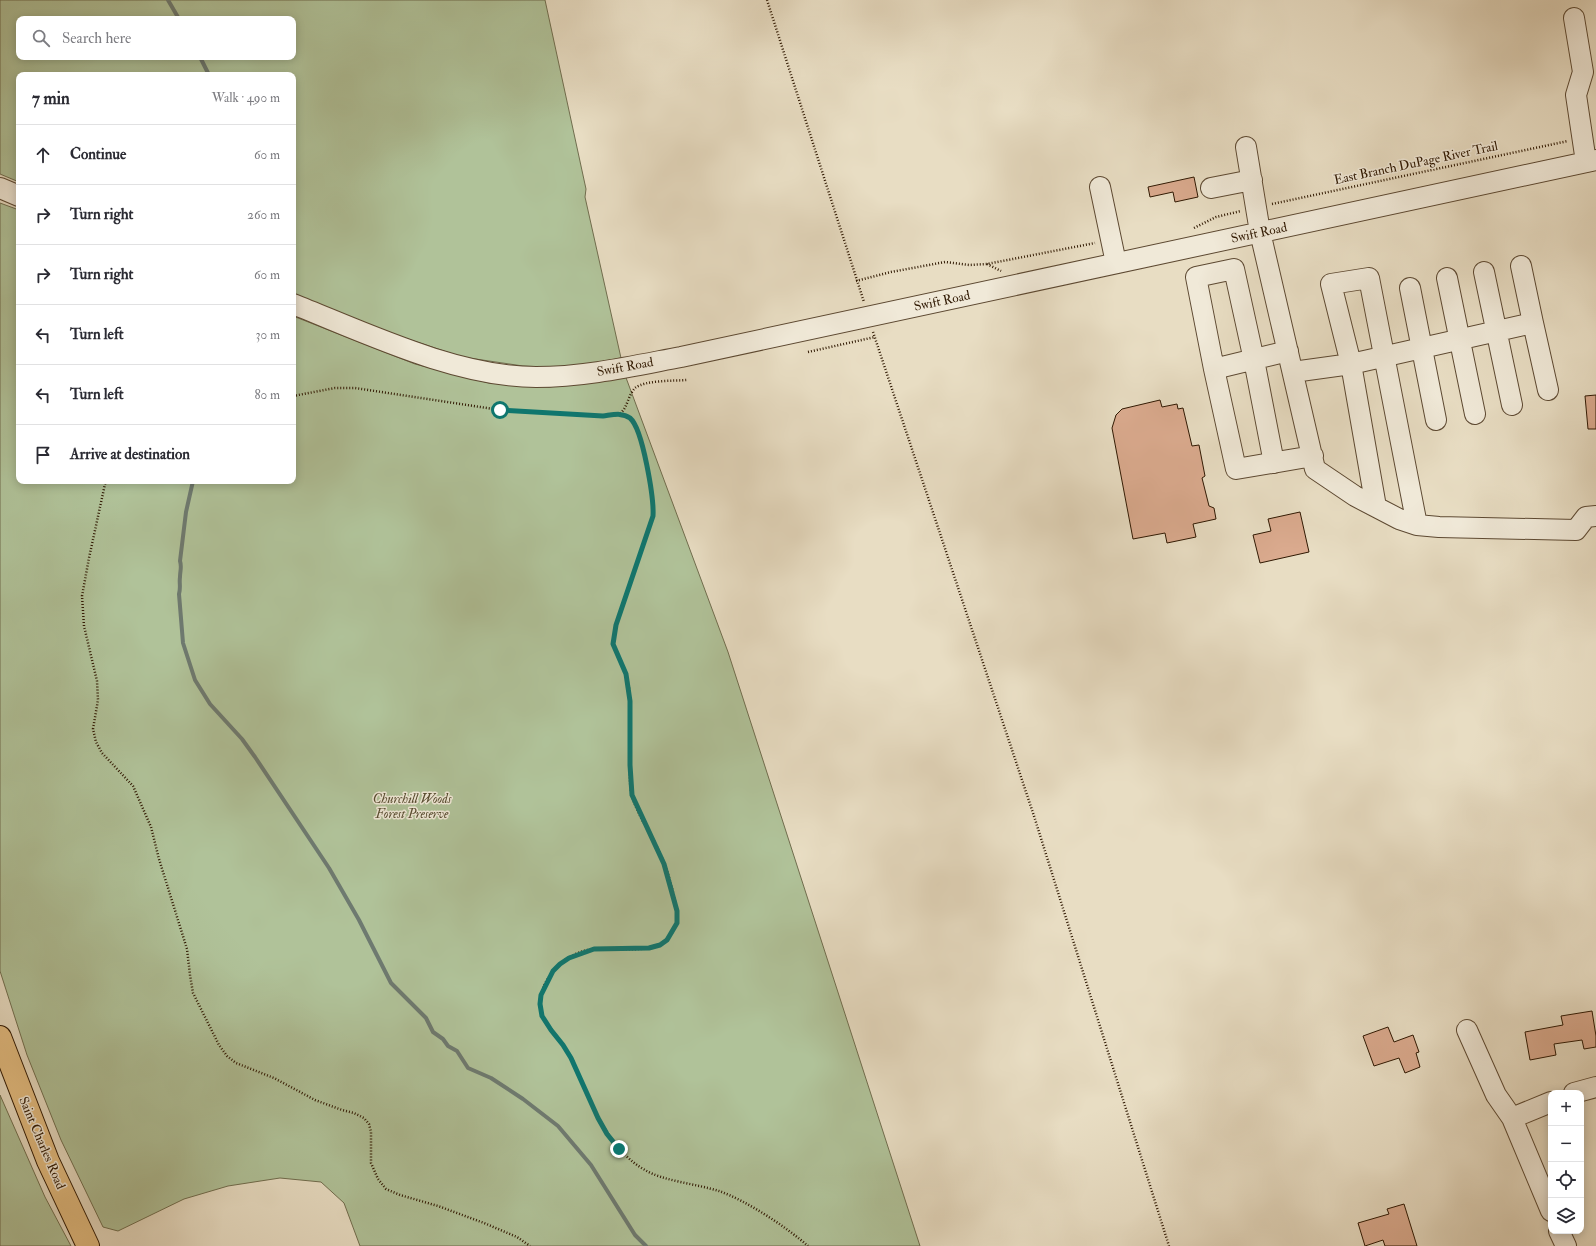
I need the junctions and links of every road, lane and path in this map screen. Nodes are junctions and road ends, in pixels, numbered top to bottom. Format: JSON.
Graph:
{"nodes":[{"id":1,"x":767,"y":0,"type":"edge"},
{"id":2,"x":1574,"y":18,"type":"dead end"},
{"id":3,"x":1570,"y":141,"type":"dead end"},
{"id":4,"x":1246,"y":147,"type":"dead end"},
{"id":5,"x":1591,"y":161,"type":"edge"},
{"id":6,"x":1252,"y":180,"type":"junction"},
{"id":7,"x":1100,"y":186,"type":"dead end"},
{"id":8,"x":0,"y":188,"type":"edge"},
{"id":9,"x":1211,"y":188,"type":"dead end"},
{"id":10,"x":16,"y":195,"type":"edge"},
{"id":11,"x":1268,"y":205,"type":"dead end"},
{"id":12,"x":1247,"y":210,"type":"dead end"},
{"id":13,"x":1190,"y":230,"type":"dead end"},
{"id":14,"x":1260,"y":232,"type":"junction"},
{"id":15,"x":1099,"y":242,"type":"dead end"},
{"id":16,"x":1116,"y":263,"type":"junction"},
{"id":17,"x":1521,"y":266,"type":"dead end"},
{"id":18,"x":1484,"y":272,"type":"dead end"},
{"id":19,"x":1447,"y":278,"type":"dead end"},
{"id":20,"x":856,"y":281,"type":"junction"},
{"id":21,"x":1410,"y":288,"type":"dead end"},
{"id":22,"x":864,"y":303,"type":"dead end"},
{"id":23,"x":296,"y":305,"type":"edge"},
{"id":24,"x":1533,"y":323,"type":"junction"},
{"id":25,"x":872,"y":330,"type":"dead end"},
{"id":26,"x":1497,"y":331,"type":"junction"},
{"id":27,"x":874,"y":336,"type":"junction"},
{"id":28,"x":1459,"y":339,"type":"junction"},
{"id":29,"x":1421,"y":347,"type":"junction"},
{"id":30,"x":1288,"y":351,"type":"junction"},
{"id":31,"x":808,"y":352,"type":"dead end"},
{"id":32,"x":1384,"y":356,"type":"junction"},
{"id":33,"x":1254,"y":360,"type":"junction"},
{"id":34,"x":1351,"y":364,"type":"junction"},
{"id":35,"x":1214,"y":369,"type":"junction"},
{"id":36,"x":1293,"y":372,"type":"junction"},
{"id":37,"x":687,"y":380,"type":"dead end"},
{"id":38,"x":1548,"y":390,"type":"dead end"},
{"id":39,"x":296,"y":395,"type":"edge"},
{"id":40,"x":1512,"y":405,"type":"dead end"},
{"id":41,"x":619,"y":414,"type":"junction"},
{"id":42,"x":1475,"y":414,"type":"dead end"},
{"id":43,"x":1436,"y":420,"type":"dead end"},
{"id":44,"x":1312,"y":456,"type":"junction"},
{"id":45,"x":1274,"y":463,"type":"junction"},
{"id":46,"x":105,"y":484,"type":"edge"},
{"id":47,"x":1376,"y":507,"type":"junction"},
{"id":48,"x":1596,"y":516,"type":"edge"},
{"id":49,"x":1417,"y":525,"type":"junction"},
{"id":50,"x":1467,"y":1030,"type":"dead end"},
{"id":51,"x":0,"y":1037,"type":"edge"},
{"id":52,"x":1596,"y":1087,"type":"edge"},
{"id":53,"x":1584,"y":1090,"type":"edge"},
{"id":54,"x":1548,"y":1103,"type":"edge"},
{"id":55,"x":1512,"y":1118,"type":"junction"},
{"id":56,"x":1548,"y":1204,"type":"edge"},
{"id":57,"x":1560,"y":1234,"type":"edge"},
{"id":58,"x":88,"y":1246,"type":"edge"},
{"id":59,"x":530,"y":1246,"type":"edge"},
{"id":60,"x":808,"y":1246,"type":"edge"},
{"id":61,"x":1169,"y":1246,"type":"edge"},
{"id":62,"x":1566,"y":1246,"type":"edge"}],
"edges":[{"from":1,"to":20,"type":"path"},
{"from":2,"to":5,"type":"street"},
{"from":3,"to":11,"type":"path","name":"East Branch DuPage River Trail"},
{"from":4,"to":6,"type":"street"},
{"from":5,"to":14,"type":"street","name":"Swift Road"},
{"from":6,"to":9,"type":"street"},
{"from":6,"to":14,"type":"street"},
{"from":7,"to":16,"type":"street"},
{"from":8,"to":10,"type":"street"},
{"from":12,"to":13,"type":"path"},
{"from":14,"to":16,"type":"street","name":"Swift Road"},
{"from":14,"to":30,"type":"street"},
{"from":15,"to":20,"type":"path"},
{"from":16,"to":23,"type":"street","name":"Swift Road"},
{"from":17,"to":24,"type":"street"},
{"from":18,"to":26,"type":"street"},
{"from":19,"to":28,"type":"street"},
{"from":20,"to":22,"type":"path"},
{"from":21,"to":29,"type":"street"},
{"from":24,"to":26,"type":"street"},
{"from":24,"to":38,"type":"street"},
{"from":25,"to":27,"type":"path"},
{"from":26,"to":28,"type":"street"},
{"from":26,"to":40,"type":"street"},
{"from":27,"to":31,"type":"path"},
{"from":27,"to":61,"type":"path"},
{"from":28,"to":29,"type":"street"},
{"from":28,"to":42,"type":"street"},
{"from":29,"to":32,"type":"street"},
{"from":29,"to":43,"type":"street"},
{"from":30,"to":33,"type":"street"},
{"from":30,"to":36,"type":"street"},
{"from":32,"to":34,"type":"street"},
{"from":32,"to":34,"type":"street"},
{"from":32,"to":49,"type":"street"},
{"from":33,"to":35,"type":"street"},
{"from":33,"to":35,"type":"street"},
{"from":33,"to":45,"type":"street"},
{"from":34,"to":36,"type":"street"},
{"from":34,"to":47,"type":"street"},
{"from":35,"to":45,"type":"street"},
{"from":36,"to":44,"type":"street"},
{"from":37,"to":41,"type":"path"},
{"from":39,"to":41,"type":"path"},
{"from":41,"to":60,"type":"path"},
{"from":44,"to":45,"type":"street"},
{"from":44,"to":47,"type":"street"},
{"from":46,"to":59,"type":"path"},
{"from":47,"to":49,"type":"street"},
{"from":48,"to":49,"type":"street"},
{"from":50,"to":55,"type":"street"},
{"from":51,"to":58,"type":"main road","name":"Saint Charles Road"},
{"from":52,"to":53,"type":"street"},
{"from":54,"to":55,"type":"street"},
{"from":55,"to":56,"type":"street"},
{"from":57,"to":62,"type":"street"}]}
